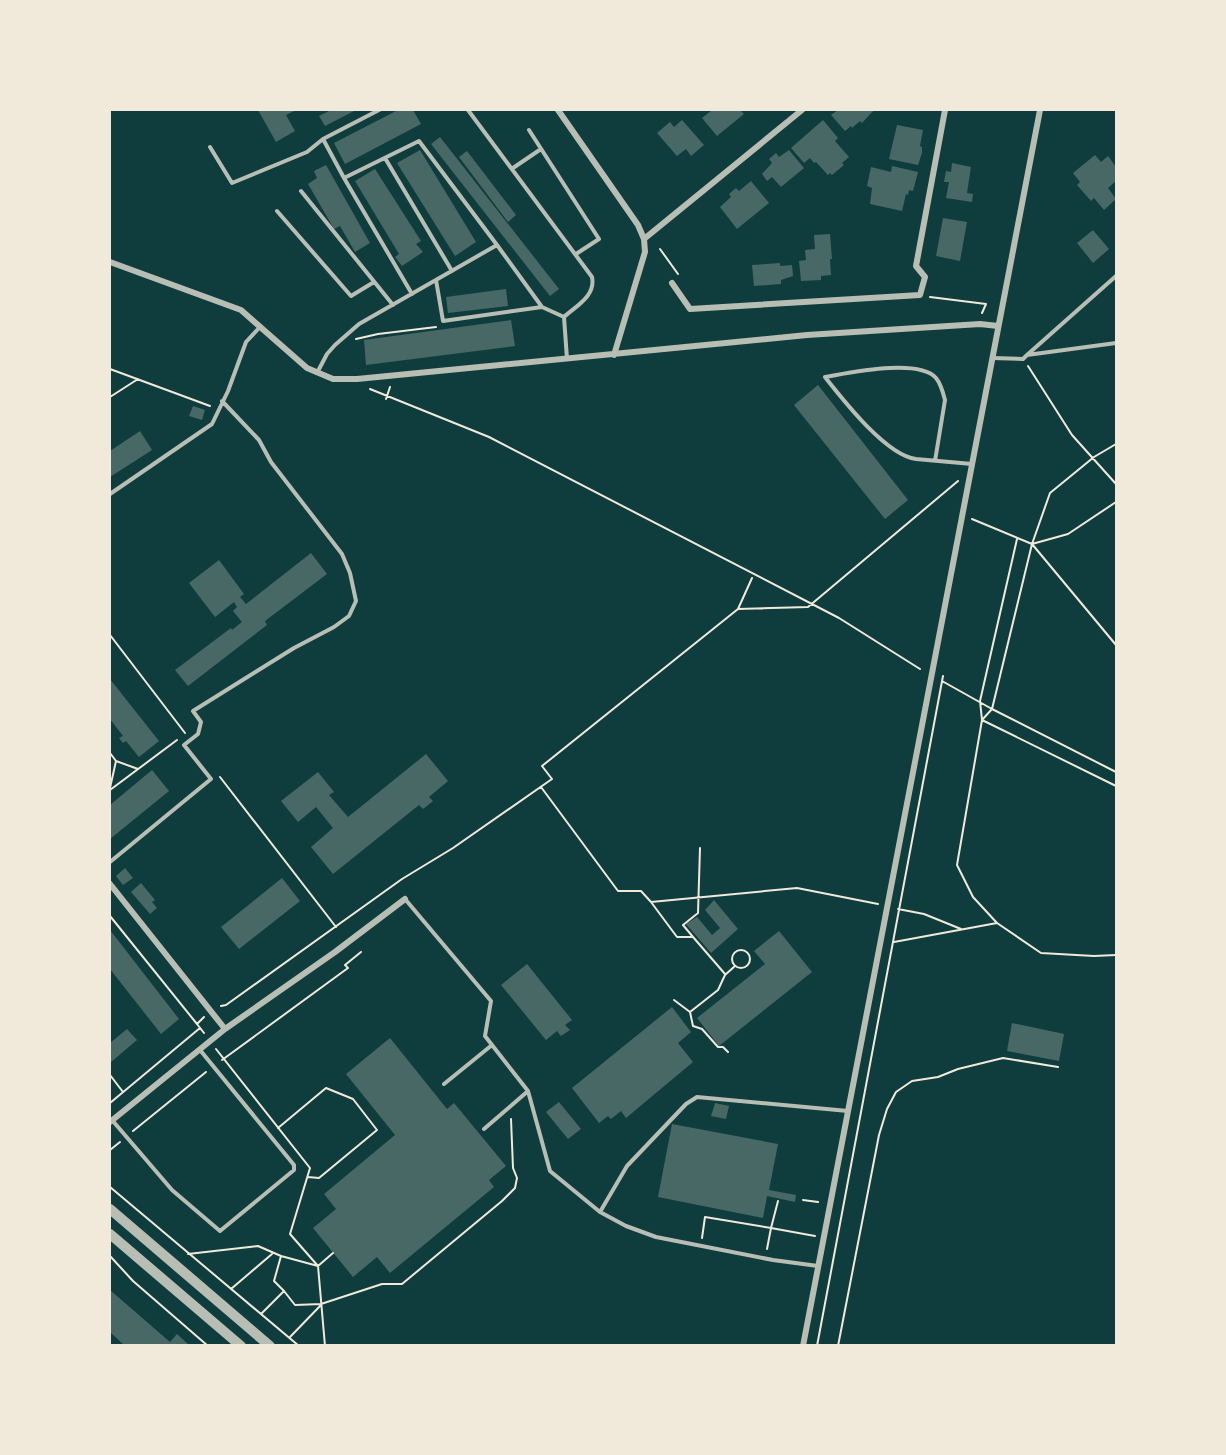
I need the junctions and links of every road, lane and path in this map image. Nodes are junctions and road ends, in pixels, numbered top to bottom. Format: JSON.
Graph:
{"nodes":[{"id":1,"x":380,"y":110,"type":"edge"},
{"id":2,"x":470,"y":110,"type":"edge"},
{"id":3,"x":558,"y":110,"type":"edge"},
{"id":4,"x":802,"y":110,"type":"edge"},
{"id":5,"x":945,"y":110,"type":"edge"},
{"id":6,"x":1040,"y":110,"type":"edge"},
{"id":7,"x":529,"y":130,"type":"dead end"},
{"id":8,"x":323,"y":139,"type":"junction"},
{"id":9,"x":210,"y":147,"type":"dead end"},
{"id":10,"x":541,"y":149,"type":"junction"},
{"id":11,"x":385,"y":158,"type":"junction"},
{"id":12,"x":513,"y":168,"type":"junction"},
{"id":13,"x":344,"y":178,"type":"junction"},
{"id":14,"x":301,"y":191,"type":"dead end"},
{"id":15,"x":277,"y":211,"type":"dead end"},
{"id":16,"x":644,"y":239,"type":"junction"},
{"id":17,"x":497,"y":245,"type":"junction"},
{"id":18,"x":660,"y":249,"type":"dead end"},
{"id":19,"x":576,"y":255,"type":"junction"},
{"id":20,"x":110,"y":262,"type":"edge"},
{"id":21,"x":452,"y":271,"type":"junction"},
{"id":22,"x":1116,"y":276,"type":"edge"},
{"id":23,"x":436,"y":280,"type":"junction"},
{"id":24,"x":374,"y":282,"type":"junction"},
{"id":25,"x":672,"y":284,"type":"joint"},
{"id":26,"x":412,"y":294,"type":"junction"},
{"id":27,"x":920,"y":296,"type":"junction"},
{"id":28,"x":393,"y":305,"type":"junction"},
{"id":29,"x":542,"y":307,"type":"junction"},
{"id":30,"x":982,"y":313,"type":"dead end"},
{"id":31,"x":564,"y":317,"type":"junction"},
{"id":32,"x":443,"y":321,"type":"junction"},
{"id":33,"x":261,"y":326,"type":"junction"},
{"id":34,"x":998,"y":326,"type":"junction"},
{"id":35,"x":356,"y":340,"type":"dead end"},
{"id":36,"x":1116,"y":343,"type":"edge"},
{"id":37,"x":614,"y":355,"type":"junction"},
{"id":38,"x":1025,"y":357,"type":"junction"},
{"id":39,"x":992,"y":358,"type":"junction"},
{"id":40,"x":567,"y":359,"type":"junction"},
{"id":41,"x":110,"y":369,"type":"edge"},
{"id":42,"x":317,"y":373,"type":"junction"},
{"id":43,"x":138,"y":379,"type":"junction"},
{"id":44,"x":362,"y":389,"type":"dead end"},
{"id":45,"x":110,"y":398,"type":"edge"},
{"id":46,"x":222,"y":400,"type":"junction"},
{"id":47,"x":218,"y":409,"type":"junction"},
{"id":48,"x":1116,"y":444,"type":"edge"},
{"id":49,"x":1094,"y":457,"type":"junction"},
{"id":50,"x":935,"y":460,"type":"junction"},
{"id":51,"x":972,"y":464,"type":"junction"},
{"id":52,"x":958,"y":481,"type":"dead end"},
{"id":53,"x":1116,"y":483,"type":"edge"},
{"id":54,"x":110,"y":494,"type":"edge"},
{"id":55,"x":1116,"y":502,"type":"edge"},
{"id":56,"x":972,"y":518,"type":"dead end"},
{"id":57,"x":1017,"y":539,"type":"junction"},
{"id":58,"x":1032,"y":544,"type":"junction"},
{"id":59,"x":752,"y":578,"type":"dead end"},
{"id":60,"x":811,"y":604,"type":"junction"},
{"id":61,"x":738,"y":609,"type":"junction"},
{"id":62,"x":110,"y":635,"type":"edge"},
{"id":63,"x":1116,"y":645,"type":"edge"},
{"id":64,"x":920,"y":669,"type":"dead end"},
{"id":65,"x":945,"y":669,"type":"dead end"},
{"id":66,"x":931,"y":675,"type":"junction"},
{"id":67,"x":942,"y":681,"type":"junction"},
{"id":68,"x":980,"y":701,"type":"junction"},
{"id":69,"x":992,"y":710,"type":"junction"},
{"id":70,"x":981,"y":720,"type":"junction"},
{"id":71,"x":176,"y":740,"type":"dead end"},
{"id":72,"x":191,"y":740,"type":"junction"},
{"id":73,"x":110,"y":753,"type":"edge"},
{"id":74,"x":116,"y":761,"type":"junction"},
{"id":75,"x":138,"y":769,"type":"junction"},
{"id":76,"x":1116,"y":772,"type":"edge"},
{"id":77,"x":220,"y":777,"type":"dead end"},
{"id":78,"x":1116,"y":786,"type":"edge"},
{"id":79,"x":541,"y":787,"type":"junction"},
{"id":80,"x":110,"y":789,"type":"edge"},
{"id":81,"x":700,"y":848,"type":"dead end"},
{"id":82,"x":110,"y":862,"type":"edge"},
{"id":83,"x":110,"y":884,"type":"edge"},
{"id":84,"x":699,"y":897,"type":"junction"},
{"id":85,"x":405,"y":899,"type":"joint"},
{"id":86,"x":651,"y":902,"type":"junction"},
{"id":87,"x":876,"y":903,"type":"dead end"},
{"id":88,"x":899,"y":909,"type":"junction"},
{"id":89,"x":110,"y":916,"type":"edge"},
{"id":90,"x":997,"y":923,"type":"junction"},
{"id":91,"x":336,"y":927,"type":"junction"},
{"id":92,"x":962,"y":929,"type":"junction"},
{"id":93,"x":693,"y":937,"type":"junction"},
{"id":94,"x":881,"y":938,"type":"junction"},
{"id":95,"x":893,"y":942,"type":"junction"},
{"id":96,"x":361,"y":952,"type":"dead end"},
{"id":97,"x":1116,"y":955,"type":"edge"},
{"id":98,"x":735,"y":966,"type":"junction"},
{"id":99,"x":725,"y":975,"type":"junction"},
{"id":100,"x":674,"y":1000,"type":"dead end"},
{"id":101,"x":211,"y":1012,"type":"junction"},
{"id":102,"x":690,"y":1012,"type":"junction"},
{"id":103,"x":197,"y":1024,"type":"junction"},
{"id":104,"x":200,"y":1028,"type":"junction"},
{"id":105,"x":225,"y":1029,"type":"junction"},
{"id":106,"x":210,"y":1041,"type":"junction"},
{"id":107,"x":492,"y":1045,"type":"junction"},
{"id":108,"x":200,"y":1049,"type":"junction"},
{"id":109,"x":728,"y":1052,"type":"dead end"},
{"id":110,"x":214,"y":1066,"type":"junction"},
{"id":111,"x":1058,"y":1067,"type":"dead end"},
{"id":112,"x":110,"y":1075,"type":"edge"},
{"id":113,"x":444,"y":1084,"type":"dead end"},
{"id":114,"x":528,"y":1090,"type":"junction"},
{"id":115,"x":123,"y":1092,"type":"junction"},
{"id":116,"x":110,"y":1103,"type":"edge"},
{"id":117,"x":848,"y":1111,"type":"junction"},
{"id":118,"x":511,"y":1119,"type":"dead end"},
{"id":119,"x":111,"y":1121,"type":"edge"},
{"id":120,"x":278,"y":1128,"type":"dead end"},
{"id":121,"x":484,"y":1129,"type":"dead end"},
{"id":122,"x":126,"y":1137,"type":"junction"},
{"id":123,"x":110,"y":1150,"type":"edge"},
{"id":124,"x":308,"y":1177,"type":"dead end"},
{"id":125,"x":110,"y":1187,"type":"edge"},
{"id":126,"x":803,"y":1200,"type":"dead end"},
{"id":127,"x":778,"y":1201,"type":"dead end"},
{"id":128,"x":818,"y":1202,"type":"dead end"},
{"id":129,"x":110,"y":1209,"type":"edge"},
{"id":130,"x":600,"y":1212,"type":"junction"},
{"id":131,"x":771,"y":1228,"type":"junction"},
{"id":132,"x":795,"y":1233,"type":"dead end"},
{"id":133,"x":110,"y":1234,"type":"edge"},
{"id":134,"x":701,"y":1246,"type":"junction"},
{"id":135,"x":273,"y":1253,"type":"junction"},
{"id":136,"x":333,"y":1253,"type":"dead end"},
{"id":137,"x":188,"y":1254,"type":"junction"},
{"id":138,"x":766,"y":1255,"type":"dead end"},
{"id":139,"x":110,"y":1256,"type":"edge"},
{"id":140,"x":281,"y":1256,"type":"junction"},
{"id":141,"x":818,"y":1267,"type":"junction"},
{"id":142,"x":231,"y":1289,"type":"junction"},
{"id":143,"x":284,"y":1291,"type":"junction"},
{"id":144,"x":321,"y":1304,"type":"junction"},
{"id":145,"x":261,"y":1314,"type":"junction"},
{"id":146,"x":290,"y":1337,"type":"junction"},
{"id":147,"x":208,"y":1346,"type":"edge"},
{"id":148,"x":241,"y":1346,"type":"edge"},
{"id":149,"x":270,"y":1346,"type":"edge"},
{"id":150,"x":299,"y":1346,"type":"edge"},
{"id":151,"x":803,"y":1346,"type":"edge"},
{"id":152,"x":817,"y":1346,"type":"edge"},
{"id":153,"x":838,"y":1346,"type":"edge"}],
"edges":[{"from":1,"to":8,"type":"lane"},
{"from":2,"to":12,"type":"lane"},
{"from":3,"to":16,"type":"street"},
{"from":4,"to":16,"type":"street"},
{"from":5,"to":27,"type":"street"},
{"from":6,"to":34,"type":"street"},
{"from":7,"to":10,"type":"lane"},
{"from":8,"to":9,"type":"lane"},
{"from":8,"to":13,"type":"lane"},
{"from":10,"to":12,"type":"lane"},
{"from":10,"to":19,"type":"lane"},
{"from":11,"to":13,"type":"lane"},
{"from":11,"to":17,"type":"lane"},
{"from":11,"to":21,"type":"lane"},
{"from":12,"to":19,"type":"lane"},
{"from":13,"to":26,"type":"lane"},
{"from":14,"to":24,"type":"lane"},
{"from":15,"to":24,"type":"lane"},
{"from":16,"to":37,"type":"street"},
{"from":17,"to":21,"type":"lane"},
{"from":17,"to":29,"type":"lane"},
{"from":18,"to":25,"type":"path"},
{"from":19,"to":31,"type":"lane"},
{"from":20,"to":33,"type":"street"},
{"from":21,"to":23,"type":"lane"},
{"from":22,"to":38,"type":"lane"},
{"from":23,"to":26,"type":"lane"},
{"from":23,"to":32,"type":"lane"},
{"from":24,"to":28,"type":"lane"},
{"from":25,"to":27,"type":"street"},
{"from":26,"to":28,"type":"lane"},
{"from":27,"to":30,"type":"path"},
{"from":28,"to":42,"type":"lane"},
{"from":29,"to":31,"type":"lane"},
{"from":29,"to":32,"type":"lane"},
{"from":31,"to":40,"type":"lane"},
{"from":32,"to":35,"type":"path"},
{"from":33,"to":42,"type":"street"},
{"from":33,"to":46,"type":"lane"},
{"from":34,"to":37,"type":"street"},
{"from":34,"to":39,"type":"street"},
{"from":36,"to":38,"type":"lane"},
{"from":37,"to":40,"type":"street"},
{"from":38,"to":39,"type":"lane"},
{"from":38,"to":49,"type":"path"},
{"from":39,"to":51,"type":"street"},
{"from":40,"to":42,"type":"street"},
{"from":41,"to":43,"type":"path"},
{"from":43,"to":45,"type":"path"},
{"from":43,"to":47,"type":"path"},
{"from":44,"to":60,"type":"path"},
{"from":46,"to":47,"type":"lane"},
{"from":46,"to":72,"type":"lane"},
{"from":47,"to":54,"type":"lane"},
{"from":48,"to":49,"type":"path"},
{"from":49,"to":53,"type":"path"},
{"from":49,"to":58,"type":"path"},
{"from":50,"to":50,"type":"lane"},
{"from":50,"to":51,"type":"lane"},
{"from":51,"to":66,"type":"street"},
{"from":52,"to":60,"type":"path"},
{"from":55,"to":58,"type":"path"},
{"from":56,"to":57,"type":"path"},
{"from":57,"to":58,"type":"path"},
{"from":57,"to":68,"type":"path"},
{"from":58,"to":63,"type":"path"},
{"from":58,"to":69,"type":"path"},
{"from":59,"to":61,"type":"path"},
{"from":60,"to":61,"type":"path"},
{"from":60,"to":64,"type":"path"},
{"from":61,"to":79,"type":"path"},
{"from":62,"to":72,"type":"path"},
{"from":65,"to":67,"type":"path"},
{"from":66,"to":67,"type":"path"},
{"from":66,"to":94,"type":"street"},
{"from":67,"to":68,"type":"path"},
{"from":67,"to":88,"type":"path"},
{"from":68,"to":69,"type":"path"},
{"from":68,"to":70,"type":"path"},
{"from":69,"to":70,"type":"path"},
{"from":69,"to":76,"type":"path"},
{"from":70,"to":78,"type":"path"},
{"from":70,"to":90,"type":"path"},
{"from":71,"to":75,"type":"path"},
{"from":72,"to":82,"type":"lane"},
{"from":73,"to":74,"type":"path"},
{"from":74,"to":75,"type":"path"},
{"from":74,"to":80,"type":"path"},
{"from":75,"to":80,"type":"path"},
{"from":77,"to":91,"type":"path"},
{"from":79,"to":86,"type":"path"},
{"from":79,"to":91,"type":"path"},
{"from":81,"to":84,"type":"path"},
{"from":83,"to":101,"type":"street"},
{"from":84,"to":86,"type":"path"},
{"from":84,"to":87,"type":"path"},
{"from":84,"to":93,"type":"path"},
{"from":85,"to":105,"type":"street"},
{"from":85,"to":107,"type":"lane"},
{"from":86,"to":93,"type":"path"},
{"from":88,"to":92,"type":"path"},
{"from":88,"to":95,"type":"path"},
{"from":89,"to":103,"type":"path"},
{"from":90,"to":92,"type":"path"},
{"from":90,"to":97,"type":"path"},
{"from":91,"to":101,"type":"path"},
{"from":92,"to":95,"type":"path"},
{"from":93,"to":99,"type":"path"},
{"from":94,"to":95,"type":"path"},
{"from":94,"to":117,"type":"street"},
{"from":95,"to":152,"type":"path"},
{"from":96,"to":110,"type":"path"},
{"from":98,"to":98,"type":"path"},
{"from":98,"to":99,"type":"path"},
{"from":99,"to":102,"type":"path"},
{"from":100,"to":102,"type":"path"},
{"from":101,"to":103,"type":"path"},
{"from":101,"to":105,"type":"street"},
{"from":102,"to":109,"type":"path"},
{"from":103,"to":104,"type":"path"},
{"from":104,"to":106,"type":"path"},
{"from":104,"to":115,"type":"path"},
{"from":105,"to":106,"type":"street"},
{"from":106,"to":108,"type":"street"},
{"from":107,"to":113,"type":"lane"},
{"from":107,"to":114,"type":"lane"},
{"from":108,"to":110,"type":"lane"},
{"from":108,"to":119,"type":"street"},
{"from":110,"to":122,"type":"path"},
{"from":110,"to":122,"type":"lane"},
{"from":111,"to":153,"type":"path"},
{"from":112,"to":115,"type":"path"},
{"from":114,"to":121,"type":"lane"},
{"from":114,"to":130,"type":"lane"},
{"from":115,"to":116,"type":"path"},
{"from":117,"to":130,"type":"lane"},
{"from":117,"to":141,"type":"street"},
{"from":118,"to":144,"type":"path"},
{"from":119,"to":122,"type":"lane"},
{"from":120,"to":124,"type":"path"},
{"from":122,"to":123,"type":"path"},
{"from":125,"to":137,"type":"path"},
{"from":126,"to":128,"type":"path"},
{"from":127,"to":131,"type":"path"},
{"from":129,"to":149,"type":"street"},
{"from":130,"to":134,"type":"lane"},
{"from":131,"to":132,"type":"path"},
{"from":131,"to":134,"type":"path"},
{"from":131,"to":138,"type":"path"},
{"from":133,"to":148,"type":"street"},
{"from":134,"to":141,"type":"lane"},
{"from":135,"to":137,"type":"path"},
{"from":135,"to":140,"type":"path"},
{"from":135,"to":142,"type":"path"},
{"from":136,"to":140,"type":"path"},
{"from":137,"to":142,"type":"path"},
{"from":139,"to":147,"type":"path"},
{"from":140,"to":143,"type":"path"},
{"from":141,"to":151,"type":"street"},
{"from":142,"to":145,"type":"path"},
{"from":143,"to":144,"type":"path"},
{"from":143,"to":145,"type":"path"},
{"from":144,"to":146,"type":"path"},
{"from":145,"to":146,"type":"path"},
{"from":146,"to":150,"type":"path"}]}
